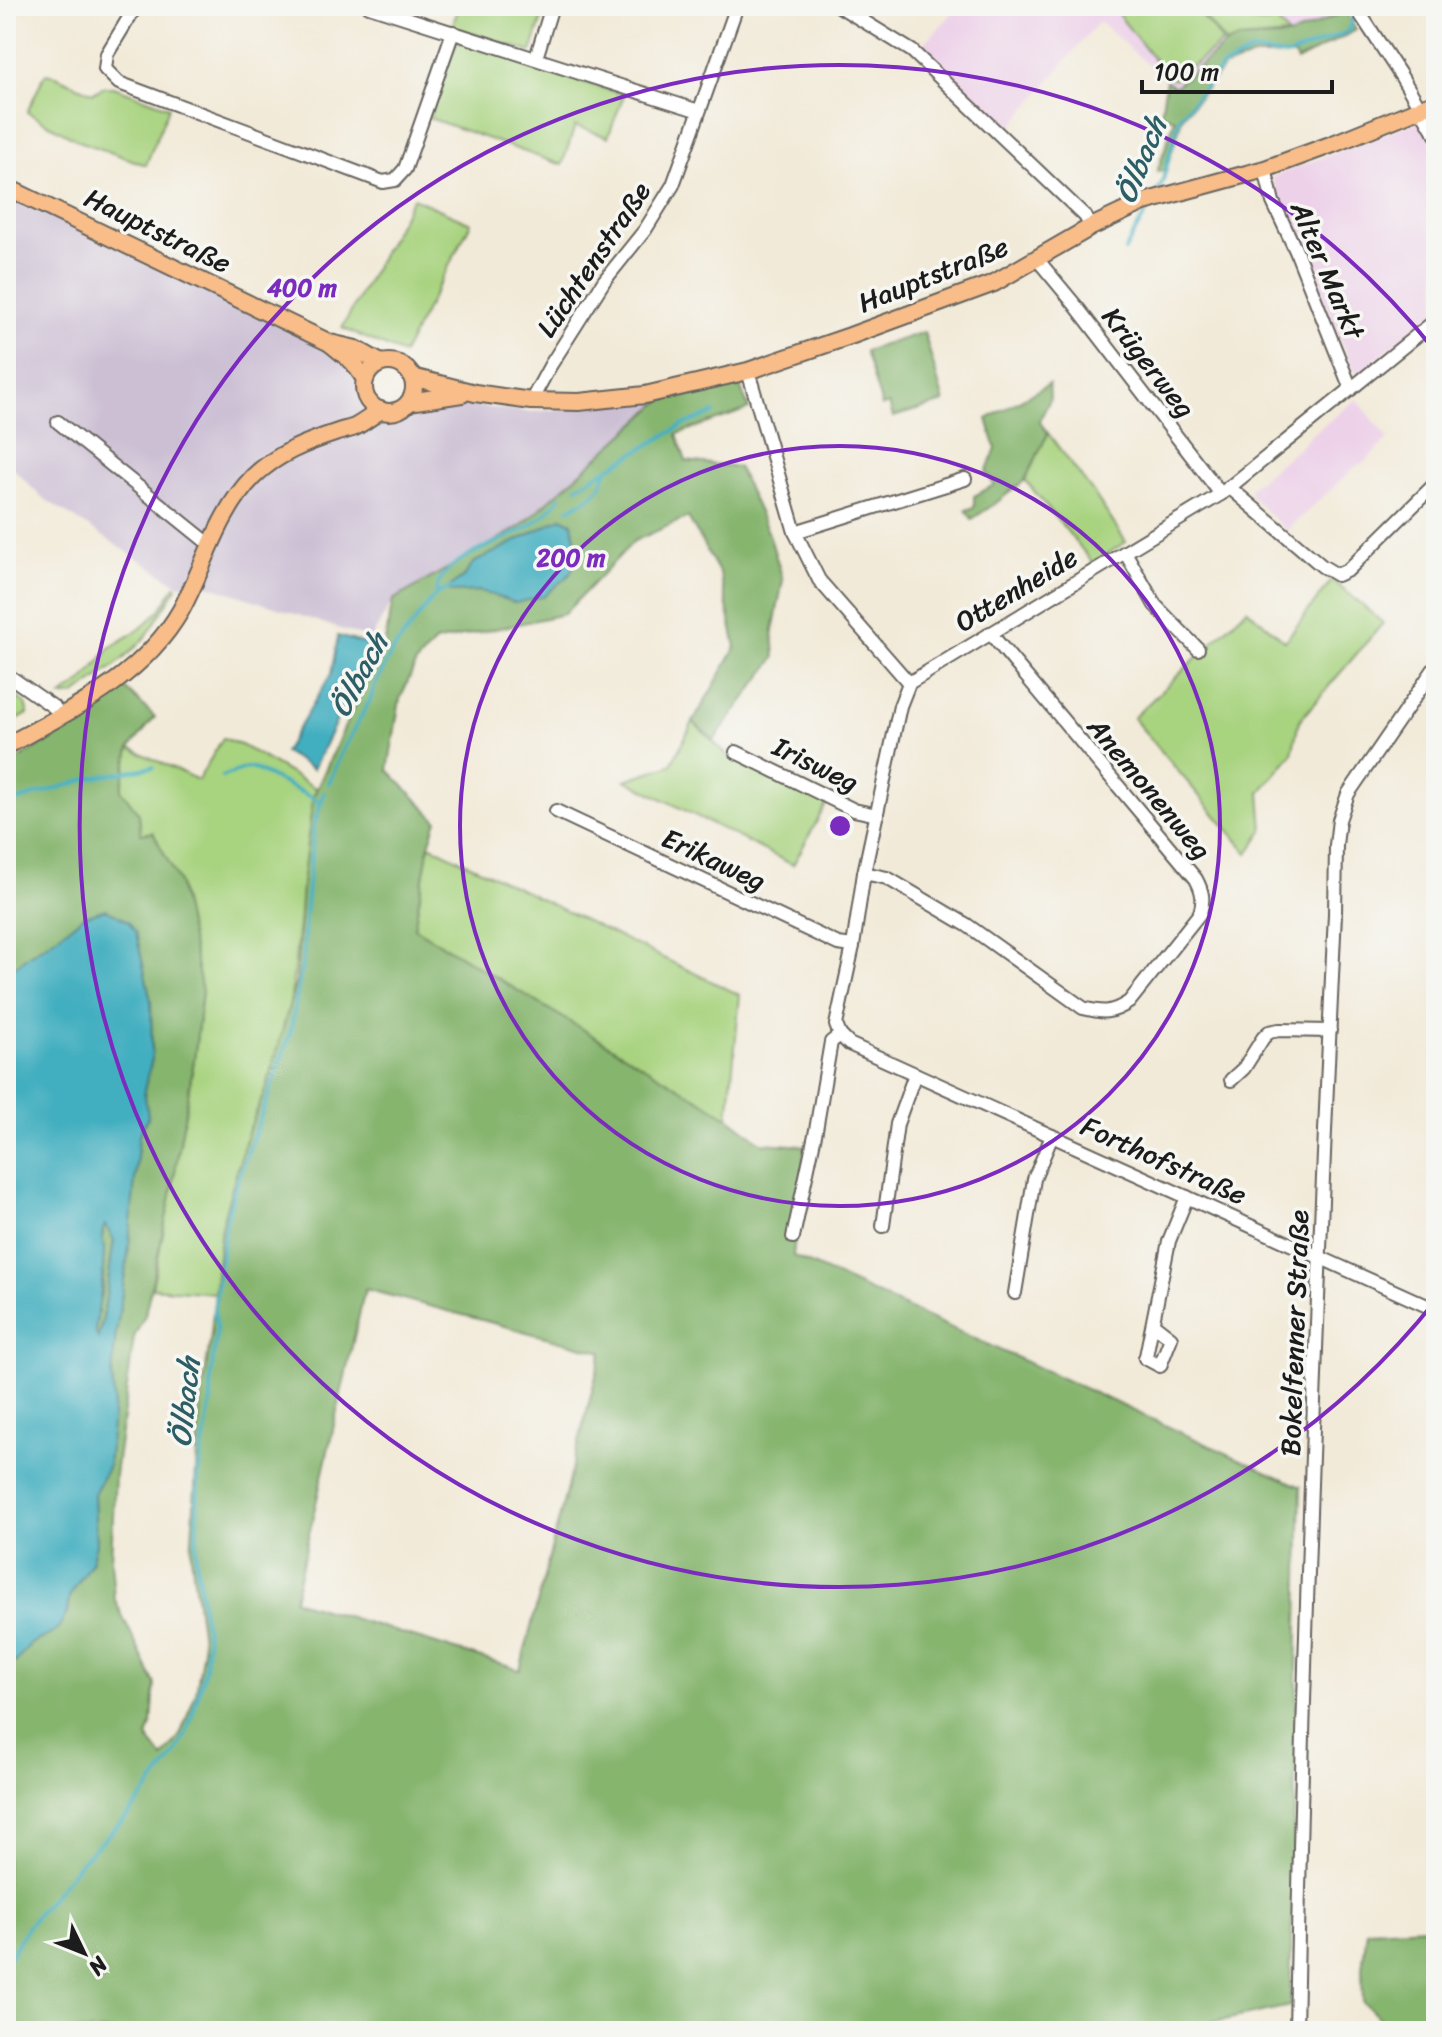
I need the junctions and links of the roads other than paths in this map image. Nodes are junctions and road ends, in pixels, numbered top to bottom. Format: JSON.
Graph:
{"nodes":[{"id":1,"x":136,"y":6,"type":"edge"},
{"id":2,"x":369,"y":6,"type":"edge"},
{"id":3,"x":552,"y":6,"type":"edge"},
{"id":4,"x":737,"y":6,"type":"edge"},
{"id":5,"x":839,"y":6,"type":"edge"},
{"id":6,"x":1358,"y":11,"type":"edge"},
{"id":7,"x":453,"y":32,"type":"junction"},
{"id":8,"x":536,"y":58,"type":"junction"},
{"id":9,"x":1428,"y":105,"type":"edge"},
{"id":10,"x":699,"y":111,"type":"junction"},
{"id":11,"x":1436,"y":135,"type":"edge"},
{"id":12,"x":1265,"y":169,"type":"junction"},
{"id":13,"x":6,"y":187,"type":"edge"},
{"id":14,"x":1091,"y":227,"type":"junction"},
{"id":15,"x":1037,"y":259,"type":"junction"},
{"id":16,"x":1436,"y":320,"type":"edge"},
{"id":17,"x":330,"y":343,"type":"junction"},
{"id":18,"x":381,"y":363,"type":"junction"},
{"id":19,"x":748,"y":371,"type":"junction"},
{"id":20,"x":412,"y":377,"type":"junction"},
{"id":21,"x":365,"y":385,"type":"junction"},
{"id":22,"x":1351,"y":389,"type":"junction"},
{"id":23,"x":475,"y":393,"type":"junction"},
{"id":24,"x":531,"y":401,"type":"junction"},
{"id":25,"x":409,"y":402,"type":"junction"},
{"id":26,"x":381,"y":410,"type":"junction"},
{"id":27,"x":58,"y":422,"type":"dead end"},
{"id":28,"x":340,"y":431,"type":"junction"},
{"id":29,"x":965,"y":479,"type":"dead end"},
{"id":30,"x":1436,"y":483,"type":"edge"},
{"id":31,"x":1225,"y":491,"type":"junction"},
{"id":32,"x":795,"y":532,"type":"junction"},
{"id":33,"x":212,"y":544,"type":"junction"},
{"id":34,"x":1125,"y":552,"type":"junction"},
{"id":35,"x":990,"y":633,"type":"junction"},
{"id":36,"x":1198,"y":649,"type":"dead end"},
{"id":37,"x":1436,"y":666,"type":"edge"},
{"id":38,"x":6,"y":674,"type":"edge"},
{"id":39,"x":909,"y":683,"type":"junction"},
{"id":40,"x":61,"y":716,"type":"junction"},
{"id":41,"x":6,"y":746,"type":"edge"},
{"id":42,"x":736,"y":752,"type":"dead end"},
{"id":43,"x":556,"y":811,"type":"dead end"},
{"id":44,"x":877,"y":815,"type":"junction"},
{"id":45,"x":864,"y":873,"type":"junction"},
{"id":46,"x":853,"y":946,"type":"junction"},
{"id":47,"x":1330,"y":1031,"type":"junction"},
{"id":48,"x":840,"y":1035,"type":"junction"},
{"id":49,"x":915,"y":1074,"type":"junction"},
{"id":50,"x":1231,"y":1080,"type":"dead end"},
{"id":51,"x":1052,"y":1136,"type":"junction"},
{"id":52,"x":1187,"y":1197,"type":"junction"},
{"id":53,"x":883,"y":1226,"type":"dead end"},
{"id":54,"x":793,"y":1237,"type":"dead end"},
{"id":55,"x":1321,"y":1257,"type":"junction"},
{"id":56,"x":1015,"y":1293,"type":"dead end"},
{"id":57,"x":1436,"y":1309,"type":"edge"},
{"id":58,"x":1153,"y":1324,"type":"dead end"},
{"id":59,"x":1296,"y":2031,"type":"edge"}],
"edges":[{"from":1,"to":7,"type":"street"},
{"from":2,"to":7,"type":"street"},
{"from":3,"to":8,"type":"street"},
{"from":4,"to":10,"type":"street","name":"Lüchtenstraße"},
{"from":5,"to":14,"type":"street"},
{"from":6,"to":9,"type":"street"},
{"from":7,"to":8,"type":"street"},
{"from":8,"to":10,"type":"street"},
{"from":9,"to":11,"type":"street"},
{"from":9,"to":12,"type":"main road","name":"Hauptstraße"},
{"from":10,"to":24,"type":"street","name":"Lüchtenstraße"},
{"from":12,"to":14,"type":"main road","name":"Hauptstraße"},
{"from":12,"to":22,"type":"street","name":"Alter Markt"},
{"from":13,"to":17,"type":"main road","name":"Hauptstraße"},
{"from":14,"to":15,"type":"main road","name":"Hauptstraße"},
{"from":15,"to":19,"type":"main road","name":"Hauptstraße"},
{"from":15,"to":31,"type":"street","name":"Krügerweg"},
{"from":16,"to":22,"type":"street","name":"Ottenheide"},
{"from":17,"to":18,"type":"main road","name":"Hauptstraße"},
{"from":17,"to":21,"type":"main road","name":"Hauptstraße"},
{"from":18,"to":20,"type":"main road"},
{"from":18,"to":21,"type":"main road"},
{"from":19,"to":24,"type":"main road","name":"Hauptstraße"},
{"from":19,"to":32,"type":"street"},
{"from":20,"to":23,"type":"main road","name":"Hauptstraße"},
{"from":20,"to":25,"type":"main road"},
{"from":21,"to":26,"type":"main road"},
{"from":21,"to":28,"type":"main road"},
{"from":22,"to":31,"type":"street","name":"Ottenheide"},
{"from":23,"to":24,"type":"main road","name":"Hauptstraße"},
{"from":23,"to":25,"type":"main road","name":"Hauptstraße"},
{"from":25,"to":26,"type":"main road"},
{"from":26,"to":28,"type":"main road"},
{"from":27,"to":33,"type":"street"},
{"from":28,"to":33,"type":"main road"},
{"from":29,"to":32,"type":"street"},
{"from":30,"to":31,"type":"street","name":"Krügerweg"},
{"from":31,"to":34,"type":"street","name":"Ottenheide"},
{"from":32,"to":39,"type":"street"},
{"from":33,"to":40,"type":"main road"},
{"from":34,"to":35,"type":"street","name":"Ottenheide"},
{"from":34,"to":36,"type":"street"},
{"from":35,"to":39,"type":"street","name":"Ottenheide"},
{"from":35,"to":45,"type":"street","name":"Anemonenweg"},
{"from":37,"to":47,"type":"street","name":"Bokelfenner Straße"},
{"from":38,"to":40,"type":"street"},
{"from":39,"to":44,"type":"street"},
{"from":40,"to":41,"type":"main road"},
{"from":42,"to":44,"type":"street","name":"Irisweg"},
{"from":43,"to":46,"type":"street","name":"Erikaweg"},
{"from":44,"to":45,"type":"street"},
{"from":45,"to":46,"type":"street"},
{"from":46,"to":48,"type":"street"},
{"from":47,"to":50,"type":"street"},
{"from":47,"to":55,"type":"street","name":"Bokelfenner Straße"},
{"from":48,"to":49,"type":"street"},
{"from":48,"to":54,"type":"street"},
{"from":49,"to":51,"type":"street","name":"Forthofstraße"},
{"from":49,"to":53,"type":"street"},
{"from":51,"to":52,"type":"street","name":"Forthofstraße"},
{"from":51,"to":56,"type":"street"},
{"from":52,"to":55,"type":"street","name":"Forthofstraße"},
{"from":52,"to":58,"type":"street"},
{"from":55,"to":57,"type":"street","name":"Forthofstraße"},
{"from":55,"to":59,"type":"street","name":"Bokelfenner Straße"}]}
